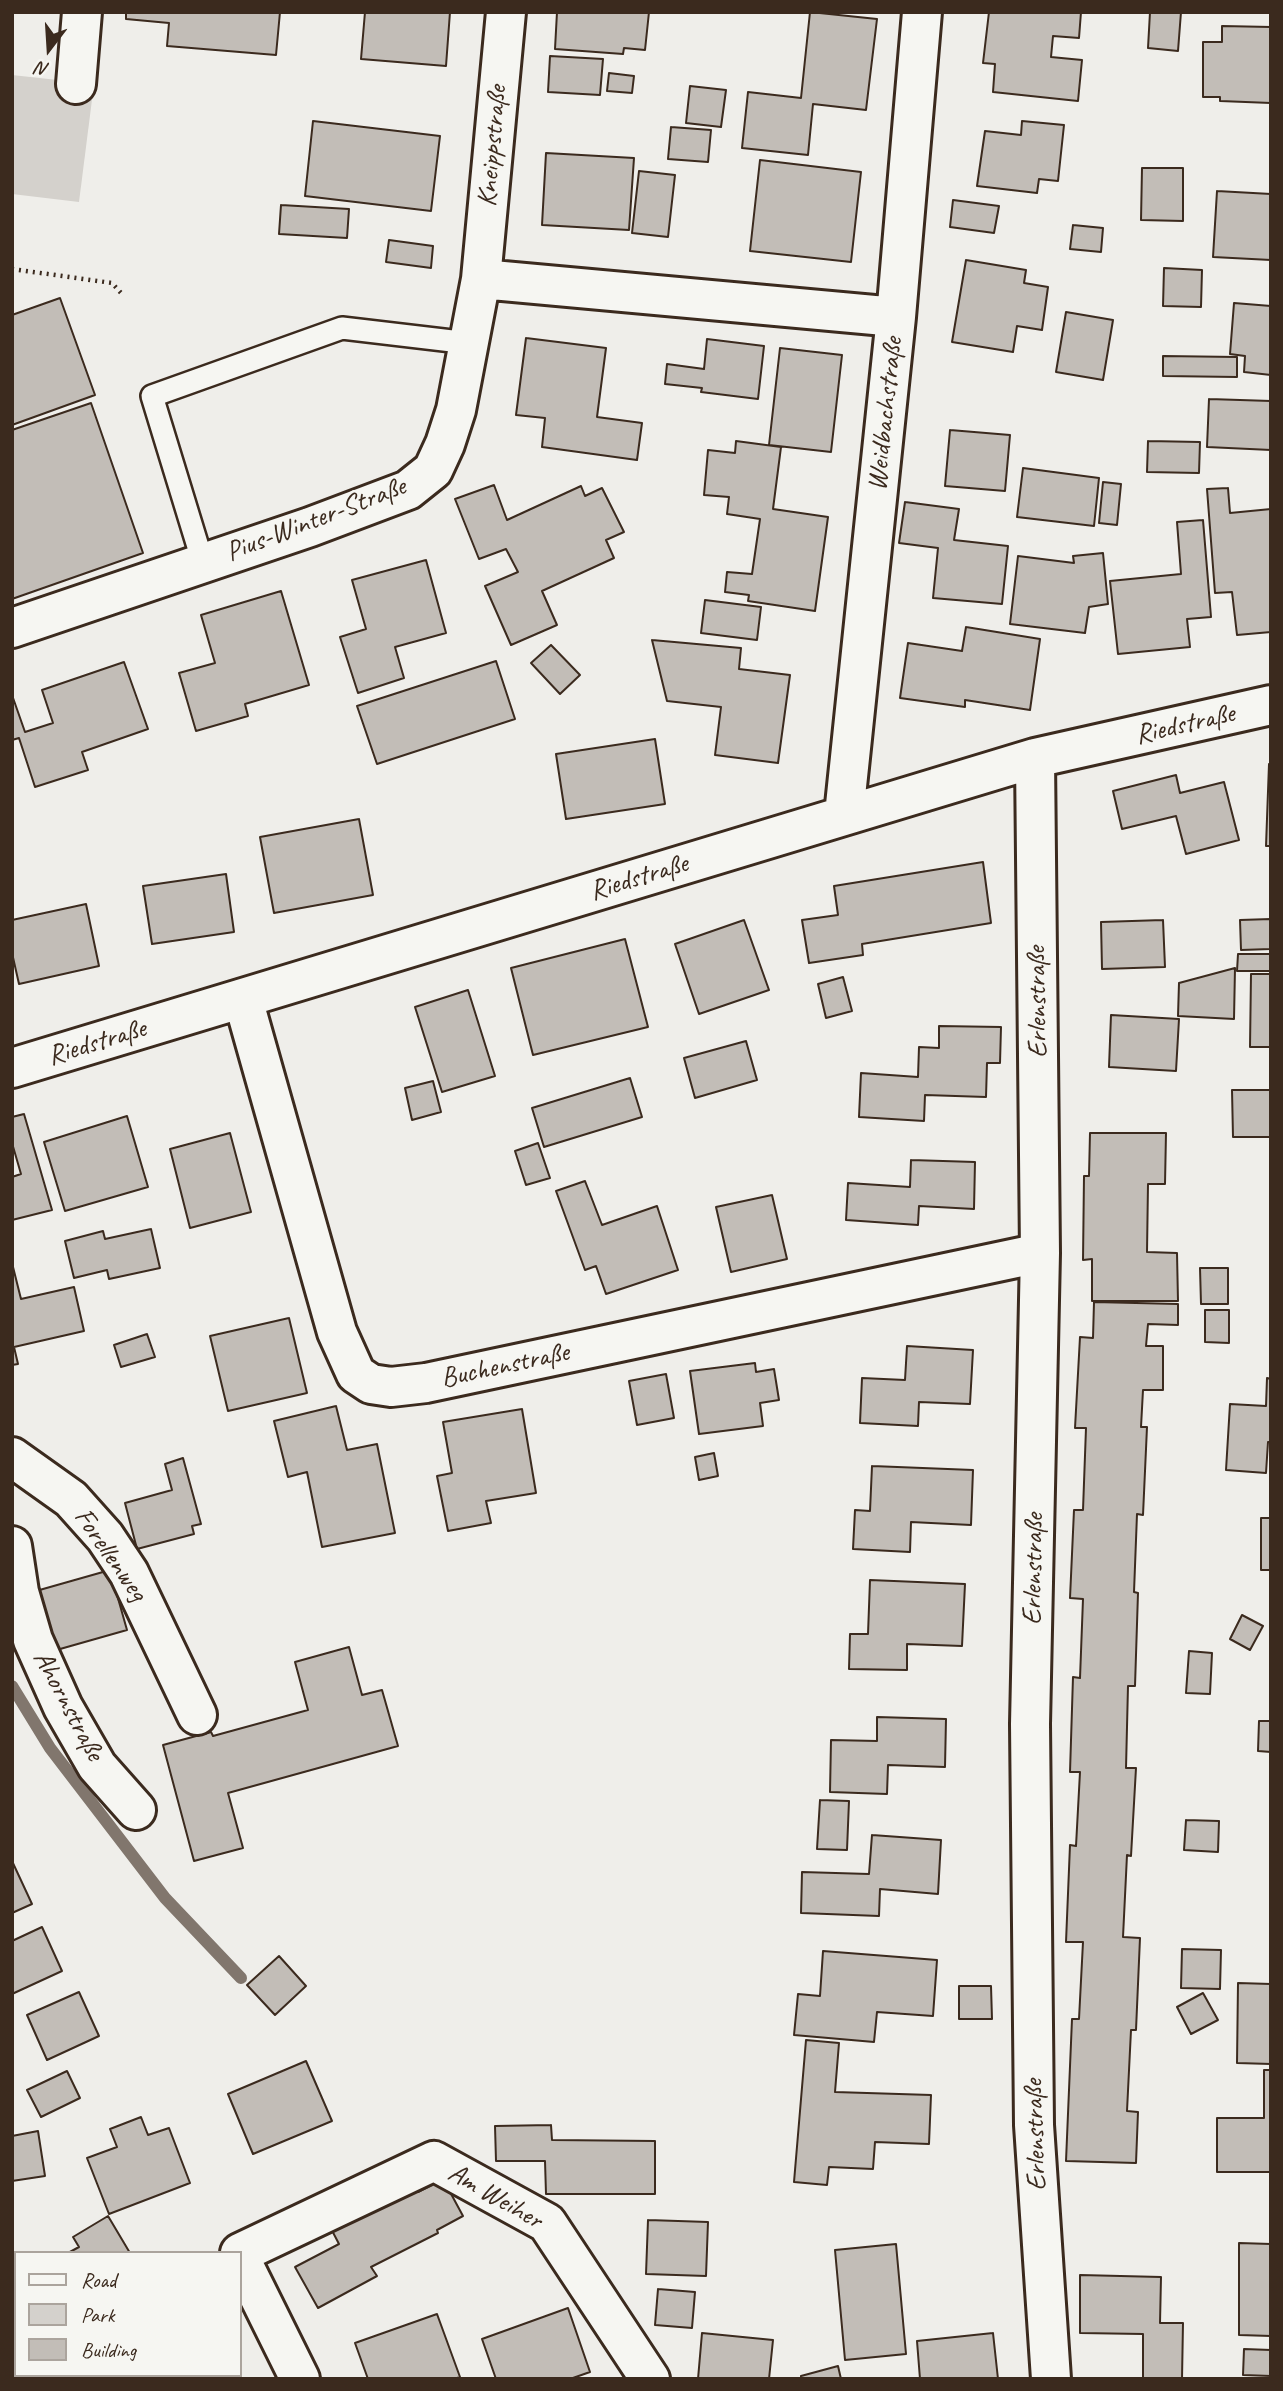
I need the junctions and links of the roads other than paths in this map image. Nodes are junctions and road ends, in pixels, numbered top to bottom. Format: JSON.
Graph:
{"nodes":[{"id":1,"x":82,"y":12,"type":"edge"},
{"id":2,"x":506,"y":12,"type":"edge"},
{"id":3,"x":922,"y":12,"type":"edge"},
{"id":4,"x":76,"y":84,"type":"dead end"},
{"id":5,"x":481,"y":279,"type":"junction"},
{"id":6,"x":896,"y":317,"type":"junction"},
{"id":7,"x":469,"y":343,"type":"junction"},
{"id":8,"x":203,"y":563,"type":"junction"},
{"id":9,"x":12,"y":628,"type":"edge"},
{"id":10,"x":1271,"y":705,"type":"edge"},
{"id":11,"x":1035,"y":758,"type":"junction"},
{"id":12,"x":844,"y":816,"type":"junction"},
{"id":13,"x":243,"y":999,"type":"junction"},
{"id":14,"x":12,"y":1068,"type":"edge"},
{"id":15,"x":1041,"y":1253,"type":"junction"},
{"id":16,"x":12,"y":1457,"type":"edge"},
{"id":17,"x":12,"y":1546,"type":"edge"},
{"id":18,"x":16,"y":1594,"type":"edge"},
{"id":19,"x":198,"y":1715,"type":"dead end"},
{"id":20,"x":135,"y":1810,"type":"dead end"},
{"id":21,"x":242,"y":2254,"type":"edge"},
{"id":22,"x":242,"y":2259,"type":"edge"},
{"id":23,"x":300,"y":2379,"type":"edge"},
{"id":24,"x":650,"y":2379,"type":"edge"},
{"id":25,"x":1051,"y":2379,"type":"edge"}],
"edges":[{"from":1,"to":4,"type":"street"},
{"from":2,"to":5,"type":"street","name":"Kneippstraße"},
{"from":3,"to":6,"type":"street","name":"Weidbachstraße"},
{"from":5,"to":6,"type":"street"},
{"from":5,"to":7,"type":"street","name":"Pius-Winter-Straße"},
{"from":6,"to":12,"type":"street","name":"Weidbachstraße"},
{"from":7,"to":8,"type":"street","name":"Pius-Winter-Straße"},
{"from":7,"to":8,"type":"lane"},
{"from":8,"to":9,"type":"street","name":"Pius-Winter-Straße"},
{"from":10,"to":11,"type":"street","name":"Riedstraße"},
{"from":11,"to":12,"type":"street","name":"Riedstraße"},
{"from":11,"to":15,"type":"street","name":"Erlenstraße"},
{"from":12,"to":13,"type":"street","name":"Riedstraße"},
{"from":13,"to":14,"type":"street","name":"Riedstraße"},
{"from":13,"to":15,"type":"street","name":"Buchenstraße"},
{"from":15,"to":25,"type":"street","name":"Erlenstraße"},
{"from":16,"to":19,"type":"street","name":"Forellenweg"},
{"from":17,"to":18,"type":"street","name":"Ahornstraße"},
{"from":18,"to":20,"type":"street","name":"Ahornstraße"},
{"from":21,"to":24,"type":"street","name":"Am Weiher"},
{"from":22,"to":23,"type":"street","name":"Am Weiher"}]}
